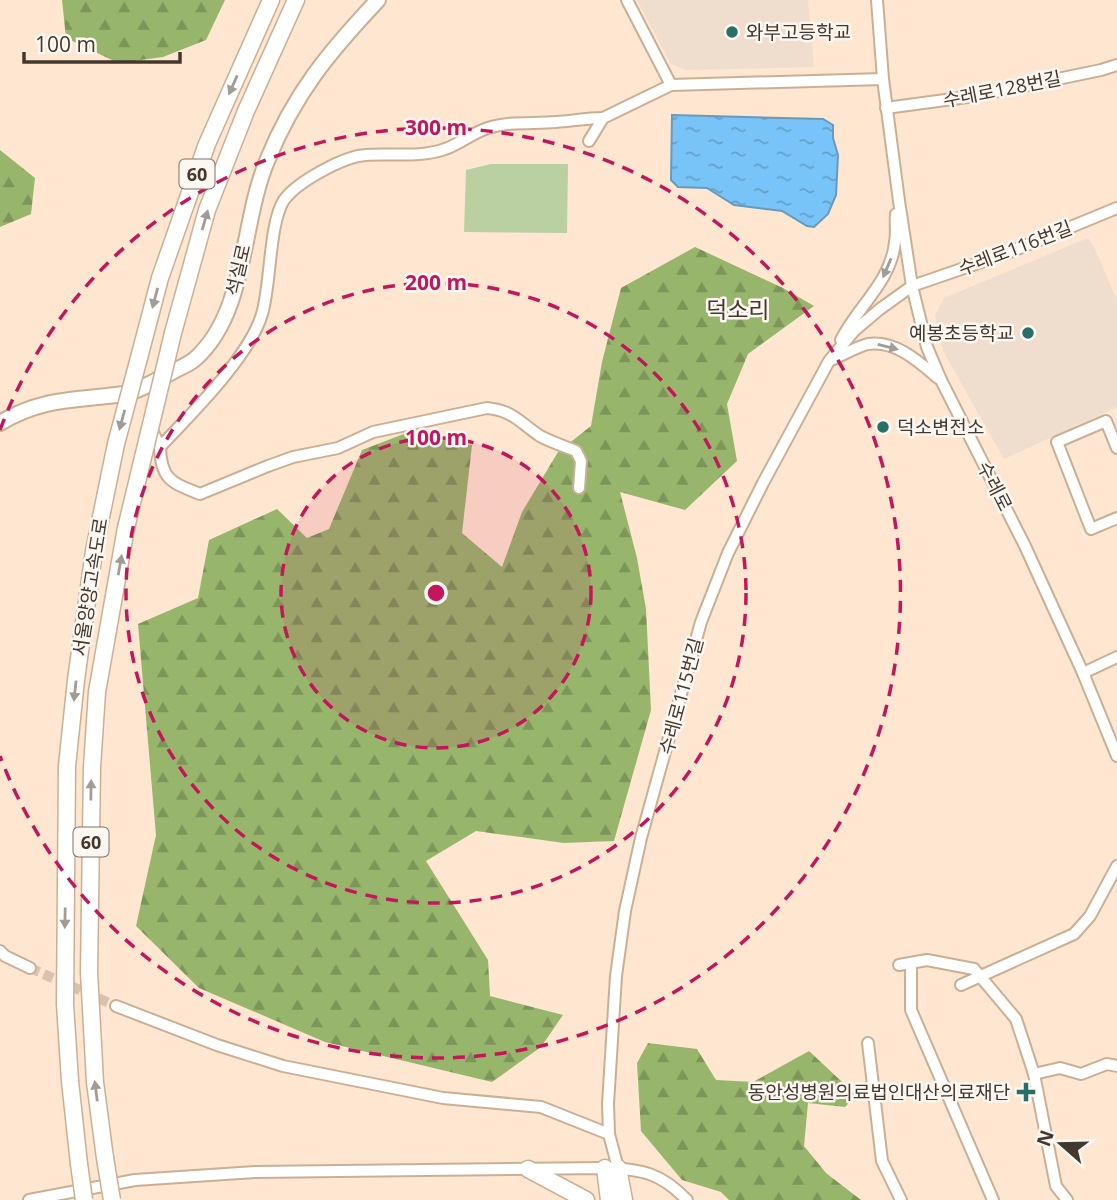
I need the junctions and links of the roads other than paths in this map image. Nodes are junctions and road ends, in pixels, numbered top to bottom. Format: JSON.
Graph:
{"nodes":[{"id":1,"x":271,"y":0,"type":"edge"},
{"id":2,"x":296,"y":0,"type":"edge"},
{"id":3,"x":378,"y":0,"type":"edge"},
{"id":4,"x":627,"y":0,"type":"edge"},
{"id":5,"x":877,"y":0,"type":"edge"},
{"id":6,"x":1117,"y":65,"type":"edge"},
{"id":7,"x":883,"y":79,"type":"junction"},
{"id":8,"x":671,"y":85,"type":"junction"},
{"id":9,"x":886,"y":108,"type":"junction"},
{"id":10,"x":603,"y":118,"type":"junction"},
{"id":11,"x":589,"y":141,"type":"dead end"},
{"id":12,"x":899,"y":201,"type":"junction"},
{"id":13,"x":1117,"y":208,"type":"edge"},
{"id":14,"x":912,"y":286,"type":"junction"},
{"id":15,"x":830,"y":359,"type":"junction"},
{"id":16,"x":941,"y":380,"type":"junction"},
{"id":17,"x":147,"y":385,"type":"junction"},
{"id":18,"x":0,"y":423,"type":"edge"},
{"id":19,"x":160,"y":447,"type":"junction"},
{"id":20,"x":1117,"y":449,"type":"edge"},
{"id":21,"x":579,"y":488,"type":"dead end"},
{"id":22,"x":1117,"y":518,"type":"edge"},
{"id":23,"x":1117,"y":657,"type":"edge"},
{"id":24,"x":1083,"y":673,"type":"junction"},
{"id":25,"x":1117,"y":756,"type":"edge"},
{"id":26,"x":1117,"y":866,"type":"edge"},
{"id":27,"x":0,"y":951,"type":"edge"},
{"id":28,"x":911,"y":963,"type":"junction"},
{"id":29,"x":899,"y":965,"type":"dead end"},
{"id":30,"x":30,"y":968,"type":"tunnel mouth"},
{"id":31,"x":981,"y":978,"type":"junction"},
{"id":32,"x":961,"y":985,"type":"dead end"},
{"id":33,"x":116,"y":1006,"type":"tunnel mouth"},
{"id":34,"x":868,"y":1043,"type":"dead end"},
{"id":35,"x":1117,"y":1066,"type":"edge"},
{"id":36,"x":1034,"y":1074,"type":"junction"},
{"id":37,"x":608,"y":1134,"type":"junction"},
{"id":38,"x":611,"y":1168,"type":"junction"},
{"id":39,"x":528,"y":1169,"type":"junction"},
{"id":40,"x":29,"y":1200,"type":"edge"},
{"id":41,"x":85,"y":1200,"type":"edge"},
{"id":42,"x":112,"y":1200,"type":"edge"},
{"id":43,"x":586,"y":1200,"type":"edge"},
{"id":44,"x":609,"y":1200,"type":"edge"},
{"id":45,"x":624,"y":1200,"type":"edge"},
{"id":46,"x":687,"y":1200,"type":"edge"},
{"id":47,"x":901,"y":1200,"type":"edge"},
{"id":48,"x":993,"y":1200,"type":"edge"},
{"id":49,"x":1067,"y":1200,"type":"edge"}],
"edges":[{"from":1,"to":41,"type":"highway","name":"서울양양고속도로","number":"60","one_way":true,"bridge":true},
{"from":42,"to":2,"type":"highway","name":"서울양양고속도로","number":"60","one_way":true,"bridge":true},
{"from":3,"to":17,"type":"main road","name":"석실로"},
{"from":4,"to":8,"type":"street"},
{"from":5,"to":7,"type":"street","name":"수레로"},
{"from":6,"to":9,"type":"street","name":"수레로128번길"},
{"from":7,"to":8,"type":"street"},
{"from":7,"to":9,"type":"street","name":"수레로"},
{"from":8,"to":10,"type":"street"},
{"from":9,"to":12,"type":"street","name":"수레로"},
{"from":10,"to":11,"type":"street"},
{"from":10,"to":19,"type":"street"},
{"from":12,"to":14,"type":"street","name":"수레로"},
{"from":12,"to":15,"type":"street","one_way":true},
{"from":13,"to":14,"type":"street","name":"수레로116번길"},
{"from":14,"to":15,"type":"street","name":"수레로115번길"},
{"from":14,"to":16,"type":"street","name":"수레로"},
{"from":15,"to":16,"type":"street","one_way":true},
{"from":15,"to":37,"type":"street","name":"수레로115번길"},
{"from":16,"to":24,"type":"street","name":"수레로"},
{"from":17,"to":18,"type":"main road","name":"석실로"},
{"from":17,"to":19,"type":"street"},
{"from":19,"to":21,"type":"street"},
{"from":20,"to":22,"type":"street"},
{"from":23,"to":24,"type":"street"},
{"from":24,"to":25,"type":"street","name":"수레로"},
{"from":26,"to":31,"type":"street"},
{"from":27,"to":30,"type":"street"},
{"from":28,"to":29,"type":"street"},
{"from":28,"to":31,"type":"street"},
{"from":28,"to":48,"type":"street"},
{"from":31,"to":32,"type":"street"},
{"from":31,"to":36,"type":"street"},
{"from":33,"to":37,"type":"street"},
{"from":34,"to":47,"type":"street"},
{"from":35,"to":36,"type":"street"},
{"from":36,"to":49,"type":"street"},
{"from":37,"to":38,"type":"street","name":"수레로115번길"},
{"from":38,"to":39,"type":"street"},
{"from":38,"to":44,"type":"highway"},
{"from":38,"to":45,"type":"highway"},
{"from":38,"to":46,"type":"street"},
{"from":39,"to":40,"type":"street"},
{"from":39,"to":43,"type":"highway"}]}
